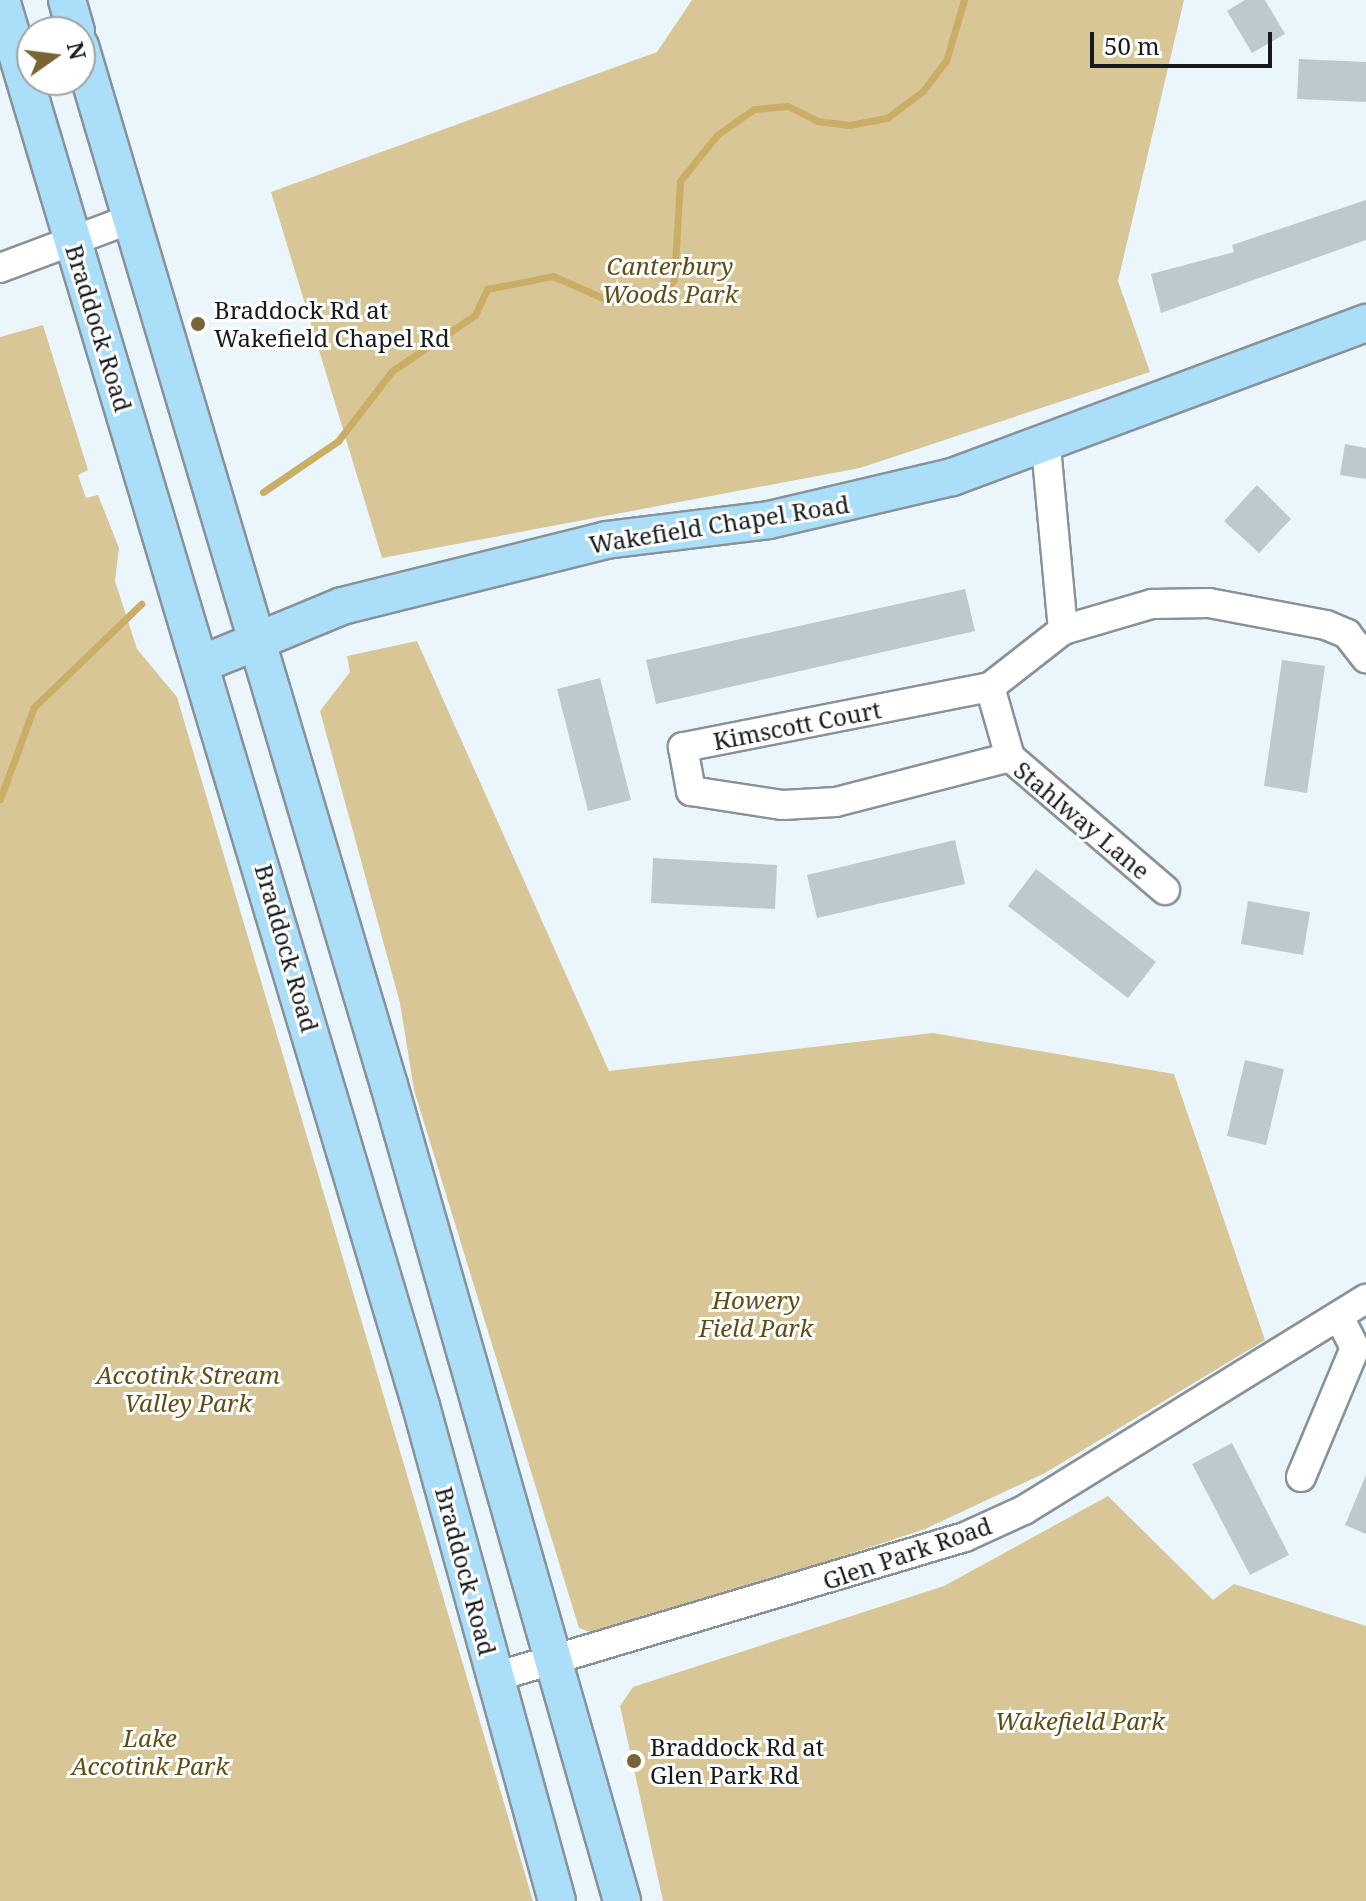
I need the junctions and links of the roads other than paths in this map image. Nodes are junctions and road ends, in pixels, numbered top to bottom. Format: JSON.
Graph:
{"nodes":[{"id":1,"x":1,"y":0,"type":"edge"},
{"id":2,"x":95,"y":96,"type":"edge"},
{"id":3,"x":131,"y":219,"type":"junction"},
{"id":4,"x":71,"y":238,"type":"junction"},
{"id":5,"x":0,"y":268,"type":"edge"},
{"id":6,"x":1366,"y":323,"type":"edge"},
{"id":7,"x":1046,"y":447,"type":"junction"},
{"id":8,"x":1063,"y":630,"type":"junction"},
{"id":9,"x":257,"y":636,"type":"junction"},
{"id":10,"x":1366,"y":658,"type":"edge"},
{"id":11,"x":204,"y":663,"type":"junction"},
{"id":12,"x":990,"y":687,"type":"junction"},
{"id":13,"x":1010,"y":757,"type":"junction"},
{"id":14,"x":1165,"y":890,"type":"dead end"},
{"id":15,"x":1366,"y":1299,"type":"edge"},
{"id":16,"x":1339,"y":1317,"type":"junction"},
{"id":17,"x":1301,"y":1477,"type":"dead end"},
{"id":18,"x":556,"y":1662,"type":"junction"},
{"id":19,"x":495,"y":1677,"type":"junction"},
{"id":20,"x":557,"y":1901,"type":"edge"},
{"id":21,"x":622,"y":1901,"type":"edge"}],
"edges":[{"from":1,"to":4,"type":"main road","name":"Braddock Road"},
{"from":2,"to":3,"type":"main road"},
{"from":3,"to":4,"type":"street"},
{"from":3,"to":9,"type":"main road"},
{"from":4,"to":5,"type":"street"},
{"from":4,"to":11,"type":"main road","name":"Braddock Road"},
{"from":6,"to":7,"type":"main road","name":"Wakefield Chapel Road"},
{"from":7,"to":8,"type":"street"},
{"from":7,"to":9,"type":"main road","name":"Wakefield Chapel Road"},
{"from":8,"to":10,"type":"street"},
{"from":8,"to":12,"type":"street"},
{"from":9,"to":11,"type":"main road","name":"Wakefield Chapel Road"},
{"from":9,"to":18,"type":"main road"},
{"from":11,"to":19,"type":"main road","name":"Braddock Road"},
{"from":12,"to":13,"type":"street","name":"Stahlway Lane"},
{"from":12,"to":13,"type":"street","name":"Kimscott Court"},
{"from":13,"to":14,"type":"street","name":"Stahlway Lane"},
{"from":15,"to":16,"type":"street","name":"Glen Park Road"},
{"from":16,"to":17,"type":"street"},
{"from":16,"to":18,"type":"street","name":"Glen Park Road"},
{"from":18,"to":19,"type":"street","name":"Glen Park Road"},
{"from":18,"to":21,"type":"main road"},
{"from":19,"to":20,"type":"main road","name":"Braddock Road"}]}
